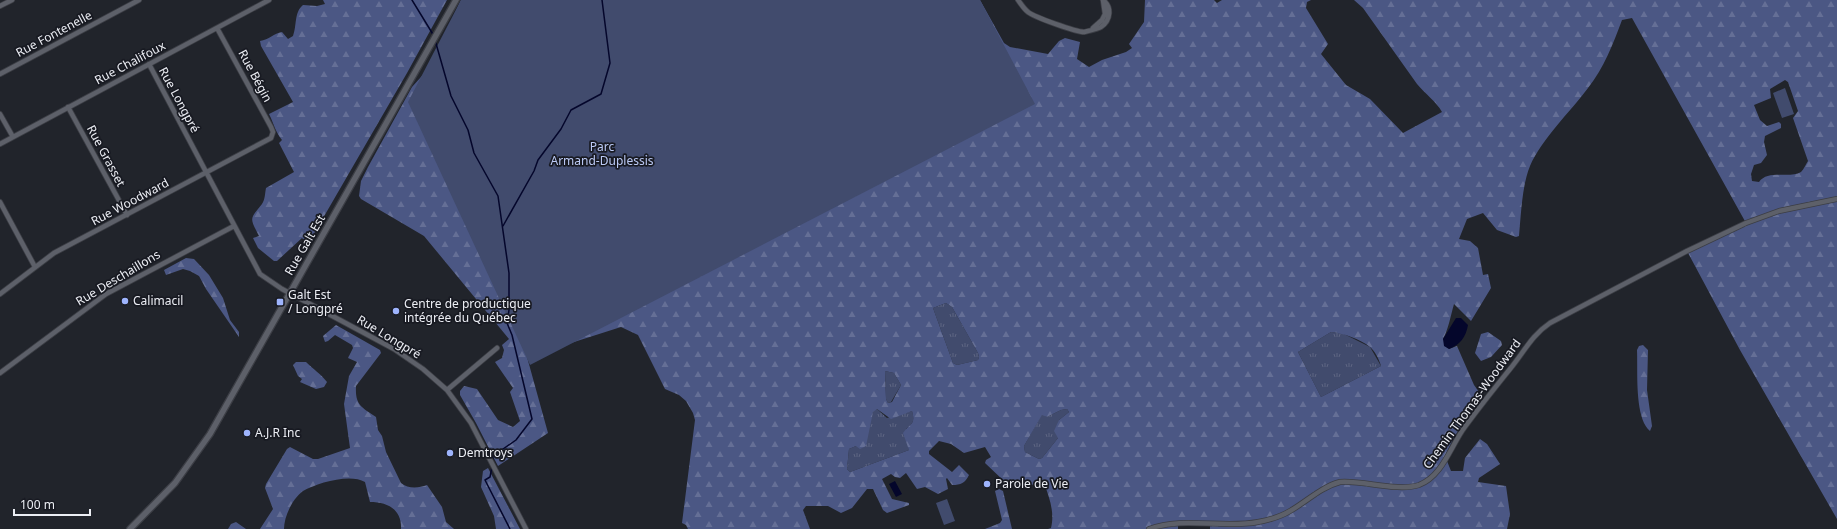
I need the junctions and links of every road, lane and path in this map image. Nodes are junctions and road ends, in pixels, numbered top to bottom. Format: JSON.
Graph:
{"nodes":[{"id":1,"x":12,"y":0,"type":"edge"},
{"id":2,"x":139,"y":0,"type":"edge"},
{"id":3,"x":269,"y":0,"type":"edge"},
{"id":4,"x":456,"y":0,"type":"edge"},
{"id":5,"x":1018,"y":0,"type":"edge"},
{"id":6,"x":1103,"y":0,"type":"edge"},
{"id":7,"x":0,"y":6,"type":"edge"},
{"id":8,"x":217,"y":28,"type":"junction"},
{"id":9,"x":149,"y":64,"type":"junction"},
{"id":10,"x":0,"y":74,"type":"edge"},
{"id":11,"x":68,"y":108,"type":"junction"},
{"id":12,"x":0,"y":114,"type":"edge"},
{"id":13,"x":273,"y":135,"type":"joint"},
{"id":14,"x":12,"y":137,"type":"junction"},
{"id":15,"x":0,"y":144,"type":"edge"},
{"id":16,"x":206,"y":173,"type":"junction"},
{"id":17,"x":1837,"y":199,"type":"edge"},
{"id":18,"x":0,"y":202,"type":"edge"},
{"id":19,"x":126,"y":215,"type":"junction"},
{"id":20,"x":234,"y":226,"type":"junction"},
{"id":21,"x":35,"y":267,"type":"junction"},
{"id":22,"x":290,"y":293,"type":"junction"},
{"id":23,"x":0,"y":294,"type":"edge"},
{"id":24,"x":497,"y":348,"type":"dead end"},
{"id":25,"x":0,"y":373,"type":"edge"},
{"id":26,"x":447,"y":390,"type":"junction"},
{"id":27,"x":130,"y":529,"type":"edge"},
{"id":28,"x":526,"y":529,"type":"edge"},
{"id":29,"x":1149,"y":529,"type":"edge"}],
"edges":[{"from":1,"to":7,"type":"street"},
{"from":2,"to":10,"type":"street","name":"Rue Fontenelle"},
{"from":3,"to":8,"type":"street","name":"Rue Chalifoux"},
{"from":4,"to":22,"type":"street","name":"Rue Galt Est"},
{"from":5,"to":6,"type":"street"},
{"from":8,"to":9,"type":"street","name":"Rue Chalifoux"},
{"from":8,"to":13,"type":"street","name":"Rue Bégin"},
{"from":9,"to":11,"type":"street","name":"Rue Chalifoux"},
{"from":9,"to":16,"type":"street","name":"Rue Longpré"},
{"from":11,"to":14,"type":"street","name":"Rue Chalifoux"},
{"from":11,"to":19,"type":"street","name":"Rue Grasset"},
{"from":12,"to":14,"type":"street"},
{"from":13,"to":16,"type":"street","name":"Rue Woodward"},
{"from":14,"to":15,"type":"street","name":"Rue Chalifoux"},
{"from":16,"to":19,"type":"street","name":"Rue Woodward"},
{"from":16,"to":20,"type":"street","name":"Rue Longpré"},
{"from":17,"to":29,"type":"street","name":"Chemin Thomas-Woodward"},
{"from":18,"to":21,"type":"street"},
{"from":19,"to":21,"type":"street","name":"Rue Woodward"},
{"from":20,"to":22,"type":"street","name":"Rue Longpré"},
{"from":20,"to":25,"type":"street","name":"Rue Deschaillons"},
{"from":21,"to":23,"type":"street","name":"Rue Woodward"},
{"from":22,"to":26,"type":"street","name":"Rue Longpré"},
{"from":22,"to":27,"type":"street","name":"Rue Galt Est"},
{"from":24,"to":26,"type":"street"},
{"from":26,"to":28,"type":"street","name":"Rue Longpré"}]}
